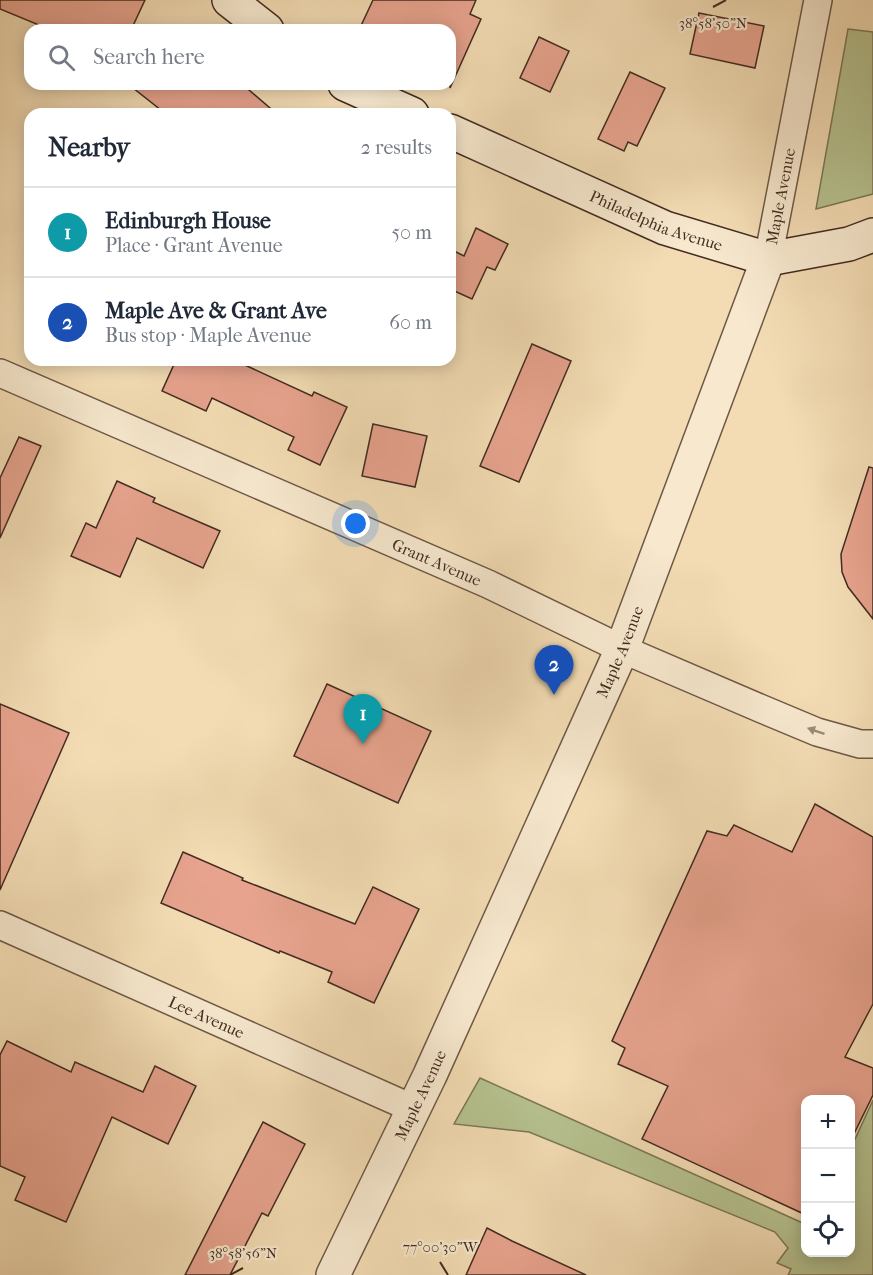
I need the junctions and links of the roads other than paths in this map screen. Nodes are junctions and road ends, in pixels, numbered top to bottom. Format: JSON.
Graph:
{"nodes":[{"id":1,"x":229,"y":0,"type":"edge"},
{"id":2,"x":818,"y":0,"type":"edge"},
{"id":3,"x":259,"y":24,"type":"edge"},
{"id":4,"x":358,"y":90,"type":"edge"},
{"id":5,"x":399,"y":108,"type":"edge"},
{"id":6,"x":456,"y":134,"type":"edge"},
{"id":7,"x":873,"y":235,"type":"edge"},
{"id":8,"x":768,"y":259,"type":"junction"},
{"id":9,"x":0,"y":372,"type":"edge"},
{"id":10,"x":622,"y":649,"type":"junction"},
{"id":11,"x":873,"y":744,"type":"edge"},
{"id":12,"x":0,"y":924,"type":"edge"},
{"id":13,"x":414,"y":1109,"type":"junction"},
{"id":14,"x":333,"y":1275,"type":"edge"}],
"edges":[{"from":1,"to":3,"type":"street"},
{"from":2,"to":8,"type":"street","name":"Maple Avenue"},
{"from":4,"to":5,"type":"street"},
{"from":6,"to":8,"type":"street","name":"Philadelphia Avenue"},
{"from":7,"to":8,"type":"street","name":"Philadelphia Avenue"},
{"from":8,"to":10,"type":"street","name":"Maple Avenue"},
{"from":9,"to":10,"type":"street","name":"Grant Avenue"},
{"from":11,"to":10,"type":"street","name":"Grant Avenue","one_way":true},
{"from":10,"to":13,"type":"street","name":"Maple Avenue"},
{"from":12,"to":13,"type":"street","name":"Lee Avenue"},
{"from":13,"to":14,"type":"street","name":"Maple Avenue"}]}
